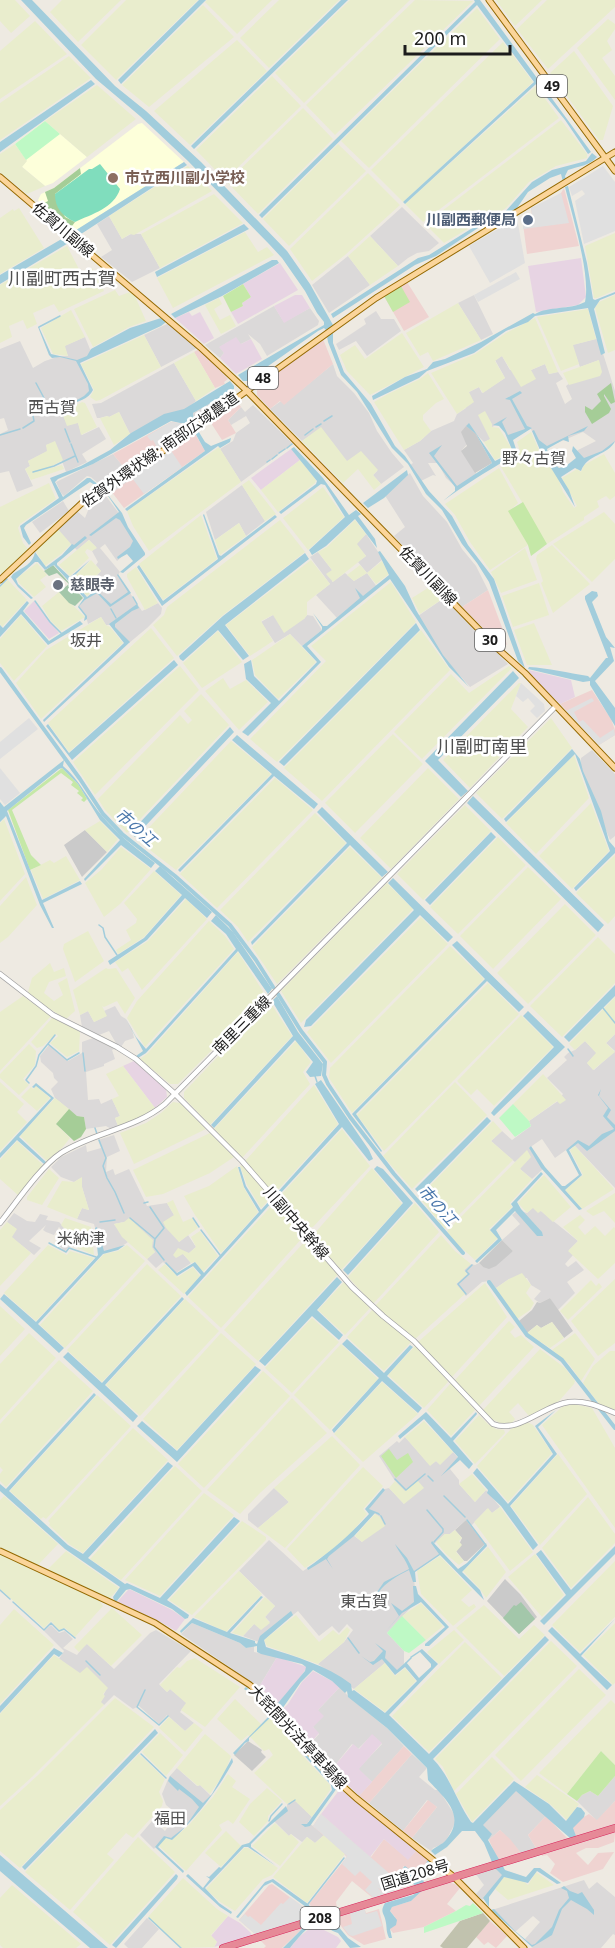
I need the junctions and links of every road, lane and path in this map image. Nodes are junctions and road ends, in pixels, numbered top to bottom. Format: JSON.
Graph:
{"nodes":[{"id":1,"x":489,"y":0,"type":"edge"},
{"id":2,"x":615,"y":152,"type":"edge"},
{"id":3,"x":605,"y":159,"type":"junction"},
{"id":4,"x":615,"y":171,"type":"edge"},
{"id":5,"x":0,"y":177,"type":"edge"},
{"id":6,"x":246,"y":390,"type":"junction"},
{"id":7,"x":0,"y":580,"type":"edge"},
{"id":8,"x":555,"y":707,"type":"junction"},
{"id":9,"x":615,"y":768,"type":"edge"},
{"id":10,"x":0,"y":974,"type":"edge"},
{"id":11,"x":175,"y":1094,"type":"junction"},
{"id":12,"x":0,"y":1223,"type":"edge"},
{"id":13,"x":615,"y":1413,"type":"edge"},
{"id":14,"x":0,"y":1551,"type":"edge"},
{"id":15,"x":615,"y":1828,"type":"edge"},
{"id":16,"x":454,"y":1877,"type":"junction"},
{"id":17,"x":223,"y":1948,"type":"edge"},
{"id":18,"x":524,"y":1948,"type":"edge"}],
"edges":[{"from":1,"to":3,"type":"main road","number":"49"},
{"from":2,"to":3,"type":"main road","number":"48"},
{"from":3,"to":4,"type":"main road","number":"49"},
{"from":3,"to":6,"type":"main road","name":"佐賀外環状線; 南部広域農道","number":"48"},
{"from":5,"to":6,"type":"main road","name":"佐賀川副線","number":"30"},
{"from":6,"to":7,"type":"main road","name":"佐賀外環状線; 南部広域農道","number":"48"},
{"from":6,"to":8,"type":"main road","name":"佐賀川副線","number":"30"},
{"from":8,"to":9,"type":"main road","name":"佐賀川副線","number":"30"},
{"from":8,"to":11,"type":"street","name":"南里三重線"},
{"from":10,"to":11,"type":"street","name":"川副中央幹線"},
{"from":11,"to":12,"type":"street","name":"南里三重線"},
{"from":11,"to":13,"type":"street","name":"川副中央幹線"},
{"from":14,"to":16,"type":"main road","name":"大詫間光法停車場線"},
{"from":15,"to":16,"type":"highway","name":"国道208号","number":"208"},
{"from":16,"to":17,"type":"highway","name":"国道208号","number":"208"},
{"from":16,"to":18,"type":"main road","name":"大詫間光法停車場線"}]}
